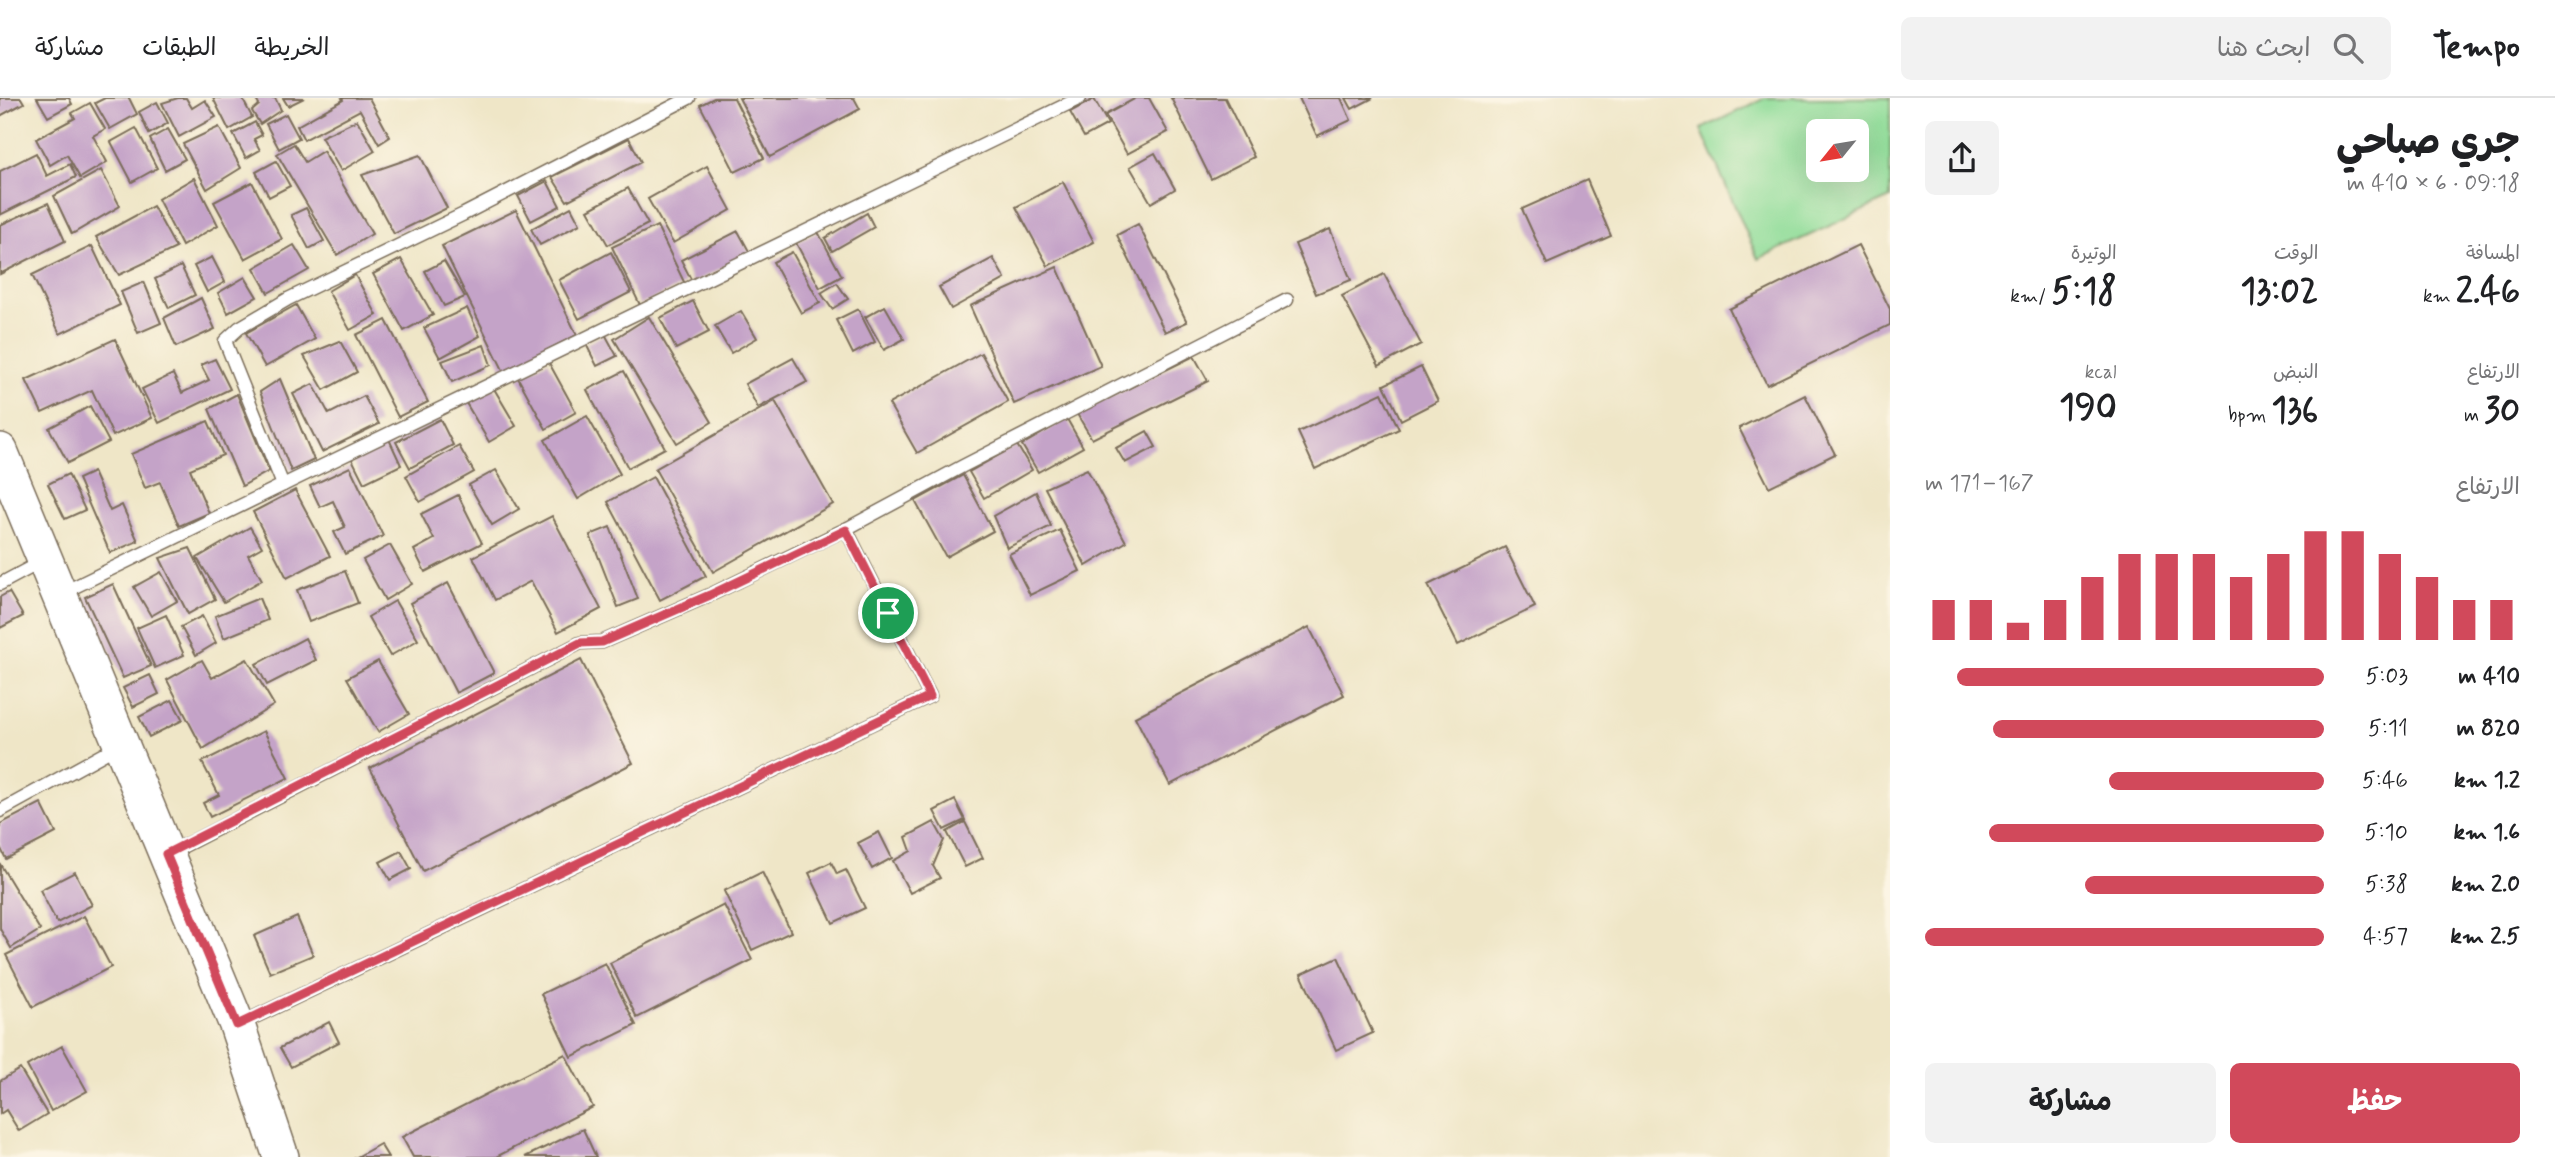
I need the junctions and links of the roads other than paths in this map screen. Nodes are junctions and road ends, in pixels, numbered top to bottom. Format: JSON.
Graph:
{"nodes":[{"id":1,"x":689,"y":98,"type":"edge"},
{"id":2,"x":1080,"y":98,"type":"edge"},
{"id":3,"x":1287,"y":300,"type":"dead end"},
{"id":4,"x":0,"y":451,"type":"edge"},
{"id":5,"x":283,"y":485,"type":"junction"},
{"id":6,"x":846,"y":530,"type":"junction"},
{"id":7,"x":45,"y":560,"type":"junction"},
{"id":8,"x":0,"y":584,"type":"edge"},
{"id":9,"x":60,"y":595,"type":"junction"},
{"id":10,"x":120,"y":744,"type":"junction"},
{"id":11,"x":0,"y":811,"type":"edge"},
{"id":12,"x":166,"y":854,"type":"junction"},
{"id":13,"x":237,"y":1025,"type":"junction"},
{"id":14,"x":281,"y":1157,"type":"edge"}],
"edges":[{"from":1,"to":5,"type":"lane"},
{"from":2,"to":5,"type":"lane"},
{"from":3,"to":6,"type":"lane"},
{"from":4,"to":7,"type":"main road"},
{"from":5,"to":9,"type":"lane"},
{"from":6,"to":12,"type":"lane"},
{"from":6,"to":13,"type":"lane"},
{"from":7,"to":8,"type":"lane"},
{"from":7,"to":9,"type":"main road"},
{"from":9,"to":10,"type":"main road"},
{"from":10,"to":11,"type":"lane"},
{"from":10,"to":12,"type":"main road"},
{"from":12,"to":13,"type":"main road"},
{"from":13,"to":14,"type":"main road"}]}
